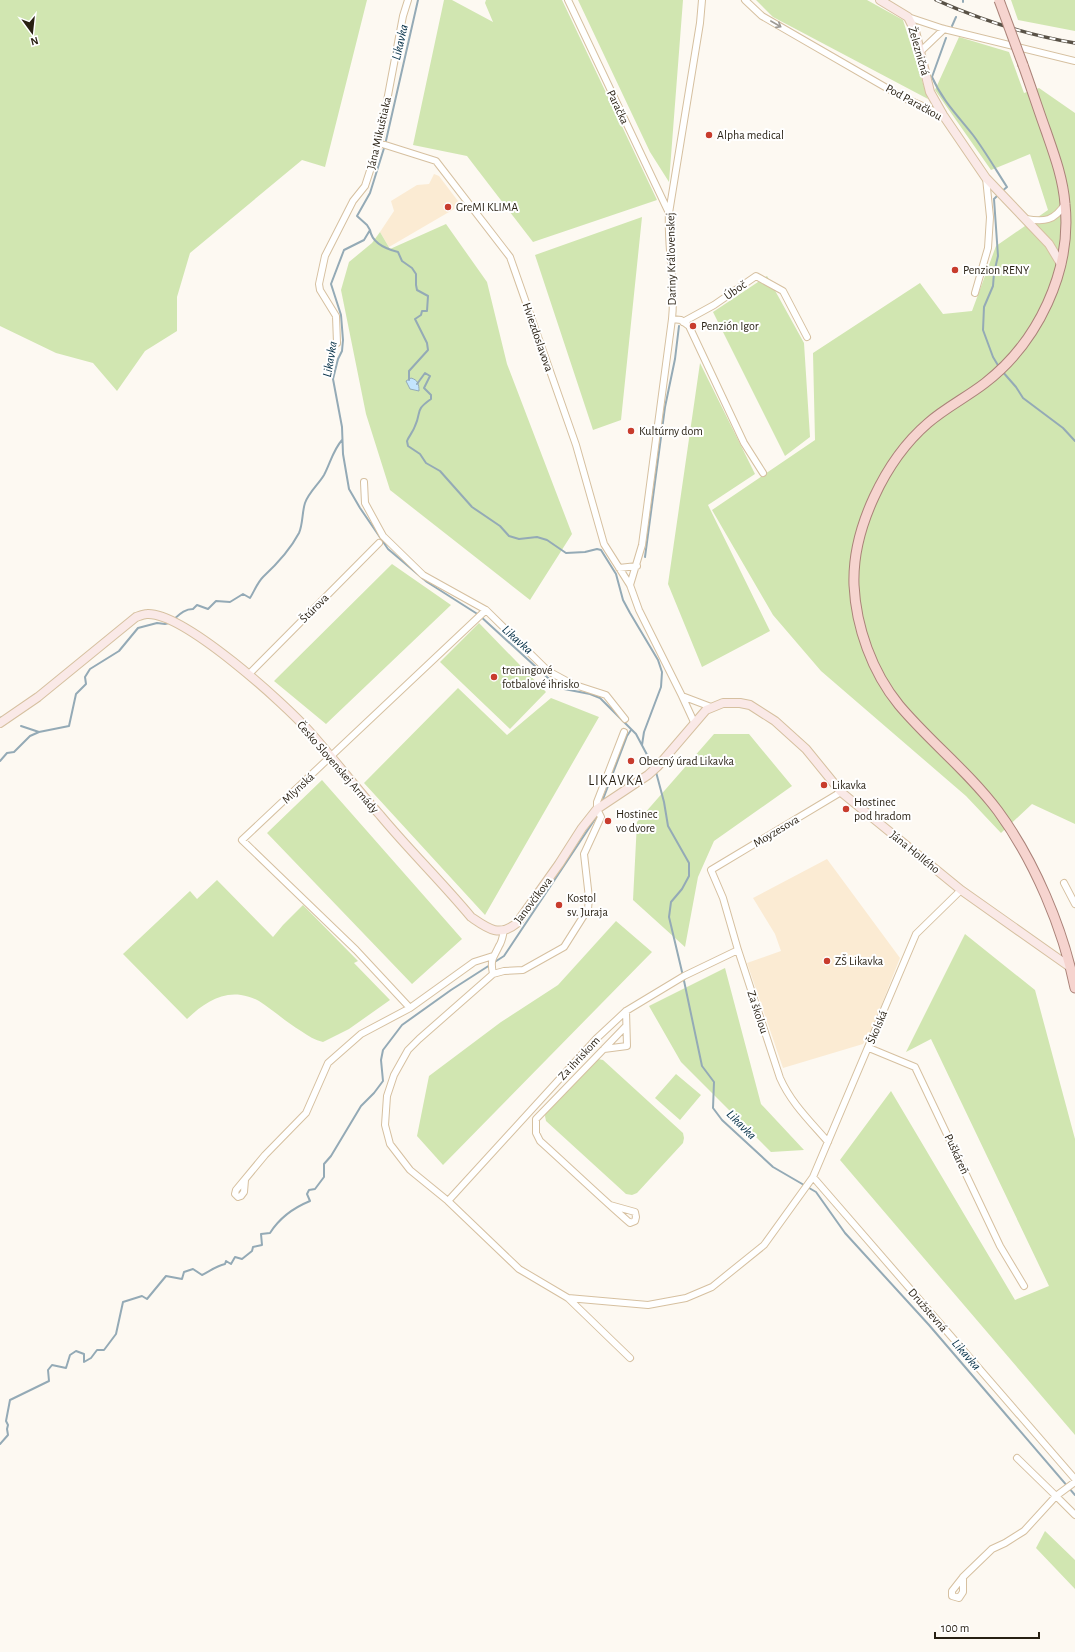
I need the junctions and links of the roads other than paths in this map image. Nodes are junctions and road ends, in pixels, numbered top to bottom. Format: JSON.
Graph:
{"nodes":[{"id":1,"x":408,"y":0,"type":"edge"},
{"id":2,"x":568,"y":0,"type":"edge"},
{"id":3,"x":702,"y":0,"type":"edge"},
{"id":4,"x":745,"y":0,"type":"edge"},
{"id":5,"x":880,"y":0,"type":"edge"},
{"id":6,"x":999,"y":0,"type":"edge"},
{"id":7,"x":908,"y":17,"type":"junction"},
{"id":8,"x":944,"y":29,"type":"junction"},
{"id":9,"x":921,"y":51,"type":"junction"},
{"id":10,"x":1075,"y":61,"type":"edge"},
{"id":11,"x":942,"y":115,"type":"junction"},
{"id":12,"x":379,"y":143,"type":"junction"},
{"id":13,"x":986,"y":178,"type":"junction"},
{"id":14,"x":1065,"y":202,"type":"junction"},
{"id":15,"x":669,"y":213,"type":"junction"},
{"id":16,"x":1026,"y":219,"type":"junction"},
{"id":17,"x":1061,"y":264,"type":"junction"},
{"id":18,"x":975,"y":293,"type":"dead end"},
{"id":19,"x":672,"y":319,"type":"junction"},
{"id":20,"x":683,"y":322,"type":"junction"},
{"id":21,"x":807,"y":337,"type":"dead end"},
{"id":22,"x":337,"y":343,"type":"dead end"},
{"id":23,"x":763,"y":474,"type":"dead end"},
{"id":24,"x":364,"y":482,"type":"dead end"},
{"id":25,"x":379,"y":543,"type":"dead end"},
{"id":26,"x":637,"y":566,"type":"junction"},
{"id":27,"x":619,"y":568,"type":"junction"},
{"id":28,"x":630,"y":585,"type":"junction"},
{"id":29,"x":484,"y":612,"type":"junction"},
{"id":30,"x":248,"y":674,"type":"junction"},
{"id":31,"x":682,"y":696,"type":"junction"},
{"id":32,"x":711,"y":707,"type":"junction"},
{"id":33,"x":625,"y":719,"type":"dead end"},
{"id":34,"x":694,"y":722,"type":"junction"},
{"id":35,"x":0,"y":723,"type":"edge"},
{"id":36,"x":624,"y":732,"type":"dead end"},
{"id":37,"x":331,"y":756,"type":"junction"},
{"id":38,"x":841,"y":792,"type":"junction"},
{"id":39,"x":597,"y":809,"type":"junction"},
{"id":40,"x":711,"y":870,"type":"joint"},
{"id":41,"x":1064,"y":883,"type":"dead end"},
{"id":42,"x":961,"y":890,"type":"junction"},
{"id":43,"x":1075,"y":904,"type":"edge"},
{"id":44,"x":504,"y":930,"type":"junction"},
{"id":45,"x":738,"y":950,"type":"junction"},
{"id":46,"x":493,"y":956,"type":"junction"},
{"id":47,"x":1070,"y":967,"type":"junction"},
{"id":48,"x":493,"y":974,"type":"junction"},
{"id":49,"x":1075,"y":986,"type":"edge"},
{"id":50,"x":410,"y":1008,"type":"junction"},
{"id":51,"x":626,"y":1011,"type":"junction"},
{"id":52,"x":626,"y":1026,"type":"junction"},
{"id":53,"x":869,"y":1048,"type":"junction"},
{"id":54,"x":604,"y":1049,"type":"junction"},
{"id":55,"x":828,"y":1142,"type":"junction"},
{"id":56,"x":813,"y":1177,"type":"junction"},
{"id":57,"x":245,"y":1180,"type":"dead end"},
{"id":58,"x":448,"y":1201,"type":"junction"},
{"id":59,"x":610,"y":1205,"type":"dead end"},
{"id":60,"x":1024,"y":1286,"type":"dead end"},
{"id":61,"x":568,"y":1298,"type":"junction"},
{"id":62,"x":630,"y":1358,"type":"dead end"},
{"id":63,"x":1017,"y":1458,"type":"dead end"},
{"id":64,"x":1075,"y":1479,"type":"edge"},
{"id":65,"x":1075,"y":1482,"type":"edge"},
{"id":66,"x":1056,"y":1496,"type":"junction"},
{"id":67,"x":1075,"y":1515,"type":"edge"},
{"id":68,"x":963,"y":1577,"type":"dead end"}],
"edges":[{"from":1,"to":12,"type":"street","name":"Jána Mikuštiaka"},
{"from":2,"to":15,"type":"street","name":"Paračka"},
{"from":3,"to":15,"type":"street","name":"Dariny Kráľovenskej"},
{"from":4,"to":11,"type":"street","name":"Pod Paračkou","one_way":true},
{"from":5,"to":7,"type":"street","name":"Železničná"},
{"from":6,"to":14,"type":"main road","bridge":true},
{"from":7,"to":8,"type":"street"},
{"from":7,"to":9,"type":"street","name":"Železničná"},
{"from":8,"to":9,"type":"street"},
{"from":8,"to":10,"type":"street"},
{"from":9,"to":11,"type":"street","name":"Železničná"},
{"from":11,"to":13,"type":"street","name":"Pod Paračkou"},
{"from":12,"to":22,"type":"street","name":"Jána Mikuštiaka"},
{"from":12,"to":27,"type":"street","name":"Hviezdoslavova"},
{"from":13,"to":16,"type":"street","name":"Pod Paračkou"},
{"from":13,"to":18,"type":"street"},
{"from":14,"to":16,"type":"street"},
{"from":14,"to":17,"type":"main road"},
{"from":15,"to":19,"type":"street","name":"Dariny Kráľovenskej"},
{"from":16,"to":17,"type":"street","name":"Pod Paračkou"},
{"from":17,"to":47,"type":"main road"},
{"from":19,"to":20,"type":"street"},
{"from":19,"to":26,"type":"street","name":"Dariny Kráľovenskej"},
{"from":20,"to":21,"type":"street","name":"Úboč"},
{"from":20,"to":23,"type":"street"},
{"from":24,"to":29,"type":"street"},
{"from":25,"to":30,"type":"street","name":"Štúrova"},
{"from":26,"to":27,"type":"street"},
{"from":26,"to":28,"type":"street","name":"Dariny Kráľovenskej"},
{"from":27,"to":28,"type":"street","name":"Hviezdoslavova"},
{"from":28,"to":31,"type":"street"},
{"from":29,"to":33,"type":"street"},
{"from":29,"to":37,"type":"street","name":"Mlynská"},
{"from":30,"to":35,"type":"street","name":"Česko Slovenskej Armády"},
{"from":30,"to":37,"type":"street","name":"Česko Slovenskej Armády"},
{"from":31,"to":32,"type":"street"},
{"from":31,"to":34,"type":"street"},
{"from":32,"to":34,"type":"street","name":"Janovčíkova"},
{"from":32,"to":38,"type":"street","name":"Jána Hollého"},
{"from":34,"to":39,"type":"street","name":"Janovčíkova"},
{"from":36,"to":39,"type":"street"},
{"from":37,"to":44,"type":"street","name":"Česko Slovenskej Armády"},
{"from":37,"to":50,"type":"street","name":"Mlynská"},
{"from":38,"to":40,"type":"street","name":"Moyzesova"},
{"from":38,"to":42,"type":"street","name":"Jána Hollého"},
{"from":39,"to":44,"type":"street","name":"Janovčíkova"},
{"from":39,"to":48,"type":"street"},
{"from":40,"to":45,"type":"street","name":"Za školou"},
{"from":41,"to":43,"type":"street"},
{"from":42,"to":47,"type":"street","name":"Jána Hollého"},
{"from":42,"to":53,"type":"street","name":"Školská"},
{"from":44,"to":46,"type":"street","name":"Janovčíkova"},
{"from":45,"to":51,"type":"street","name":"Za ihriskom"},
{"from":45,"to":55,"type":"street","name":"Za školou"},
{"from":46,"to":48,"type":"street","name":"Janovčíkova"},
{"from":46,"to":50,"type":"street"},
{"from":47,"to":49,"type":"main road"},
{"from":48,"to":58,"type":"street"},
{"from":50,"to":57,"type":"street"},
{"from":51,"to":52,"type":"street"},
{"from":51,"to":58,"type":"street","name":"Za ihriskom"},
{"from":52,"to":54,"type":"street"},
{"from":52,"to":54,"type":"street"},
{"from":53,"to":55,"type":"street","name":"Školská"},
{"from":53,"to":60,"type":"street","name":"Puškáreň"},
{"from":54,"to":59,"type":"street"},
{"from":55,"to":56,"type":"street","name":"Školská"},
{"from":56,"to":61,"type":"street","name":"Školská"},
{"from":56,"to":64,"type":"street","name":"Družstevná"},
{"from":58,"to":61,"type":"street"},
{"from":61,"to":62,"type":"street"},
{"from":63,"to":66,"type":"street"},
{"from":65,"to":66,"type":"street"},
{"from":66,"to":67,"type":"street"},
{"from":66,"to":68,"type":"street"}]}
